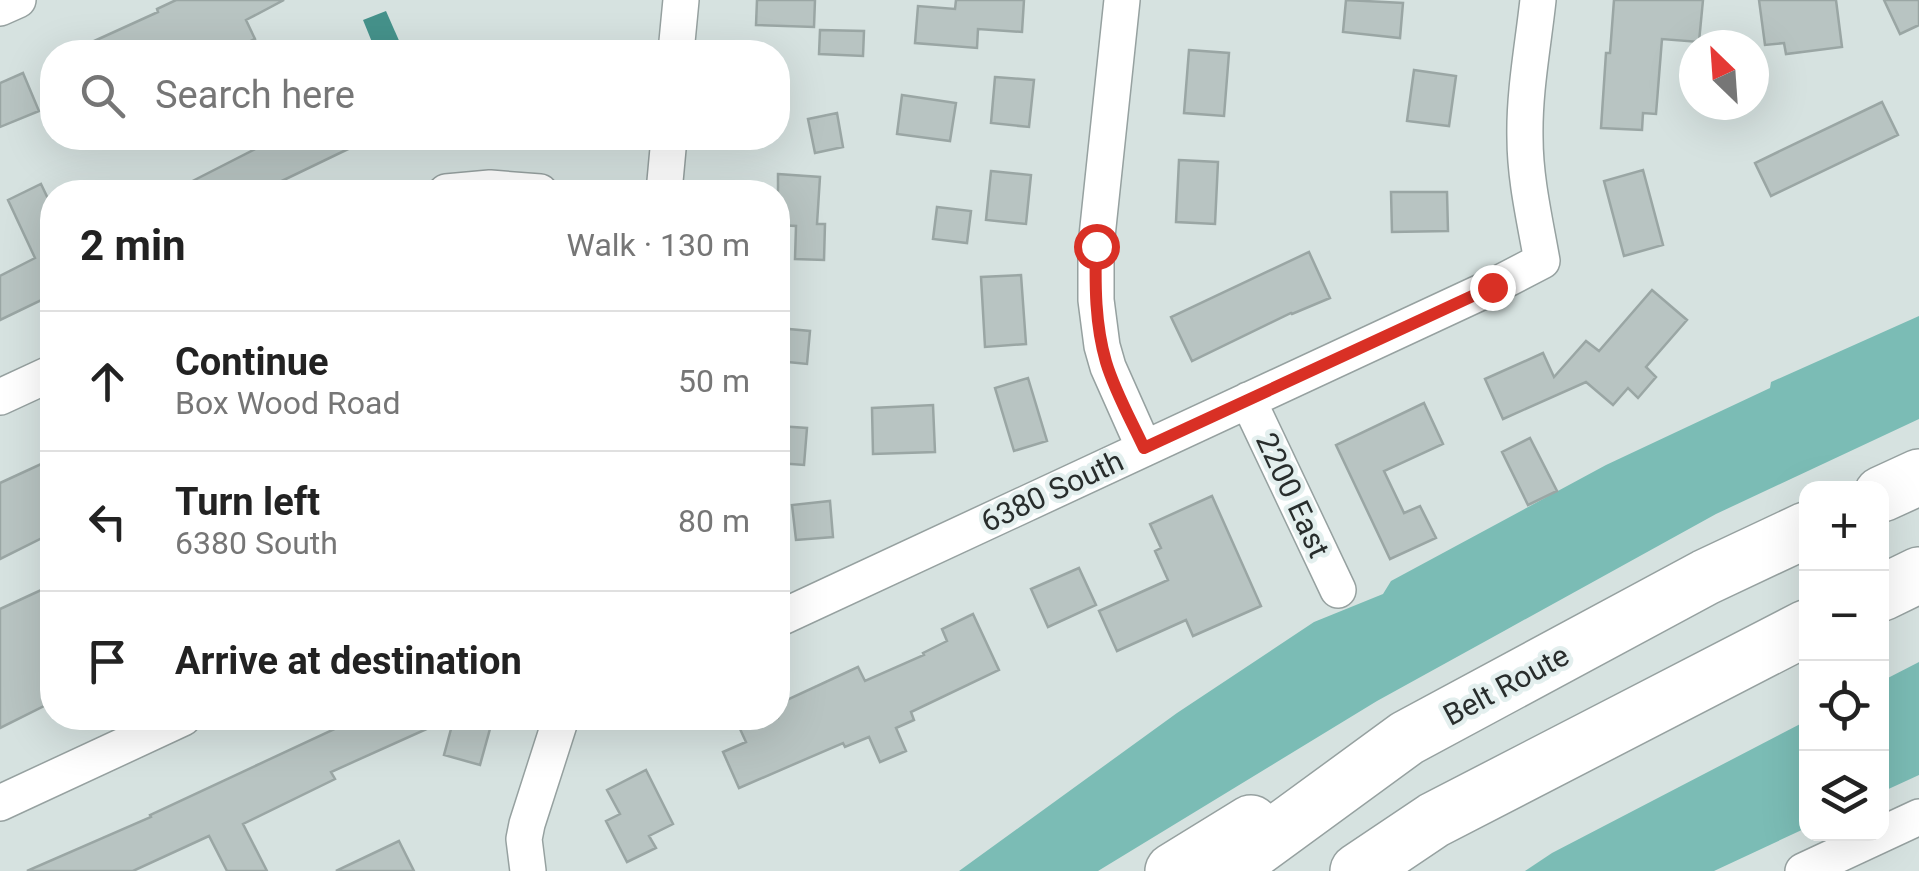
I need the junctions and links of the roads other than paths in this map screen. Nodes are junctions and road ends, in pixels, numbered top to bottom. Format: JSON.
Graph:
{"nodes":[{"id":1,"x":18,"y":0,"type":"edge"},
{"id":2,"x":681,"y":0,"type":"edge"},
{"id":3,"x":1122,"y":0,"type":"edge"},
{"id":4,"x":1538,"y":0,"type":"edge"},
{"id":5,"x":0,"y":8,"type":"edge"},
{"id":6,"x":677,"y":40,"type":"edge"},
{"id":7,"x":668,"y":150,"type":"edge"},
{"id":8,"x":665,"y":180,"type":"edge"},
{"id":9,"x":40,"y":379,"type":"edge"},
{"id":10,"x":0,"y":397,"type":"edge"},
{"id":11,"x":1248,"y":400,"type":"junction"},
{"id":12,"x":1144,"y":448,"type":"junction"},
{"id":13,"x":1919,"y":477,"type":"edge"},
{"id":14,"x":1889,"y":491,"type":"edge"},
{"id":15,"x":1799,"y":533,"type":"edge"},
{"id":16,"x":1919,"y":575,"type":"edge"},
{"id":17,"x":1338,"y":590,"type":"dead end"},
{"id":18,"x":1889,"y":590,"type":"edge"},
{"id":19,"x":790,"y":613,"type":"edge"},
{"id":20,"x":1799,"y":632,"type":"edge"},
{"id":21,"x":157,"y":730,"type":"edge"},
{"id":22,"x":558,"y":730,"type":"edge"},
{"id":23,"x":1407,"y":738,"type":"junction"},
{"id":24,"x":0,"y":803,"type":"edge"},
{"id":25,"x":1919,"y":817,"type":"edge"},
{"id":26,"x":1434,"y":820,"type":"junction"},
{"id":27,"x":528,"y":871,"type":"edge"},
{"id":28,"x":1173,"y":871,"type":"edge"},
{"id":29,"x":1225,"y":871,"type":"edge"},
{"id":30,"x":1358,"y":871,"type":"edge"},
{"id":31,"x":1376,"y":871,"type":"edge"},
{"id":32,"x":1804,"y":871,"type":"edge"}],
"edges":[{"from":1,"to":5,"type":"street"},
{"from":2,"to":6,"type":"street"},
{"from":3,"to":12,"type":"street"},
{"from":4,"to":11,"type":"street","name":"6380 South"},
{"from":7,"to":8,"type":"street"},
{"from":9,"to":10,"type":"street"},
{"from":11,"to":12,"type":"street","name":"6380 South"},
{"from":11,"to":17,"type":"street","name":"2200 East"},
{"from":12,"to":19,"type":"street","name":"6380 South"},
{"from":13,"to":14,"type":"highway"},
{"from":15,"to":23,"type":"highway","name":"Belt Route"},
{"from":16,"to":18,"type":"highway"},
{"from":20,"to":26,"type":"highway"},
{"from":21,"to":24,"type":"street"},
{"from":22,"to":27,"type":"street"},
{"from":23,"to":28,"type":"highway"},
{"from":23,"to":29,"type":"highway","name":"Belt Route"},
{"from":25,"to":32,"type":"street"},
{"from":26,"to":30,"type":"highway"},
{"from":26,"to":31,"type":"highway"}]}
